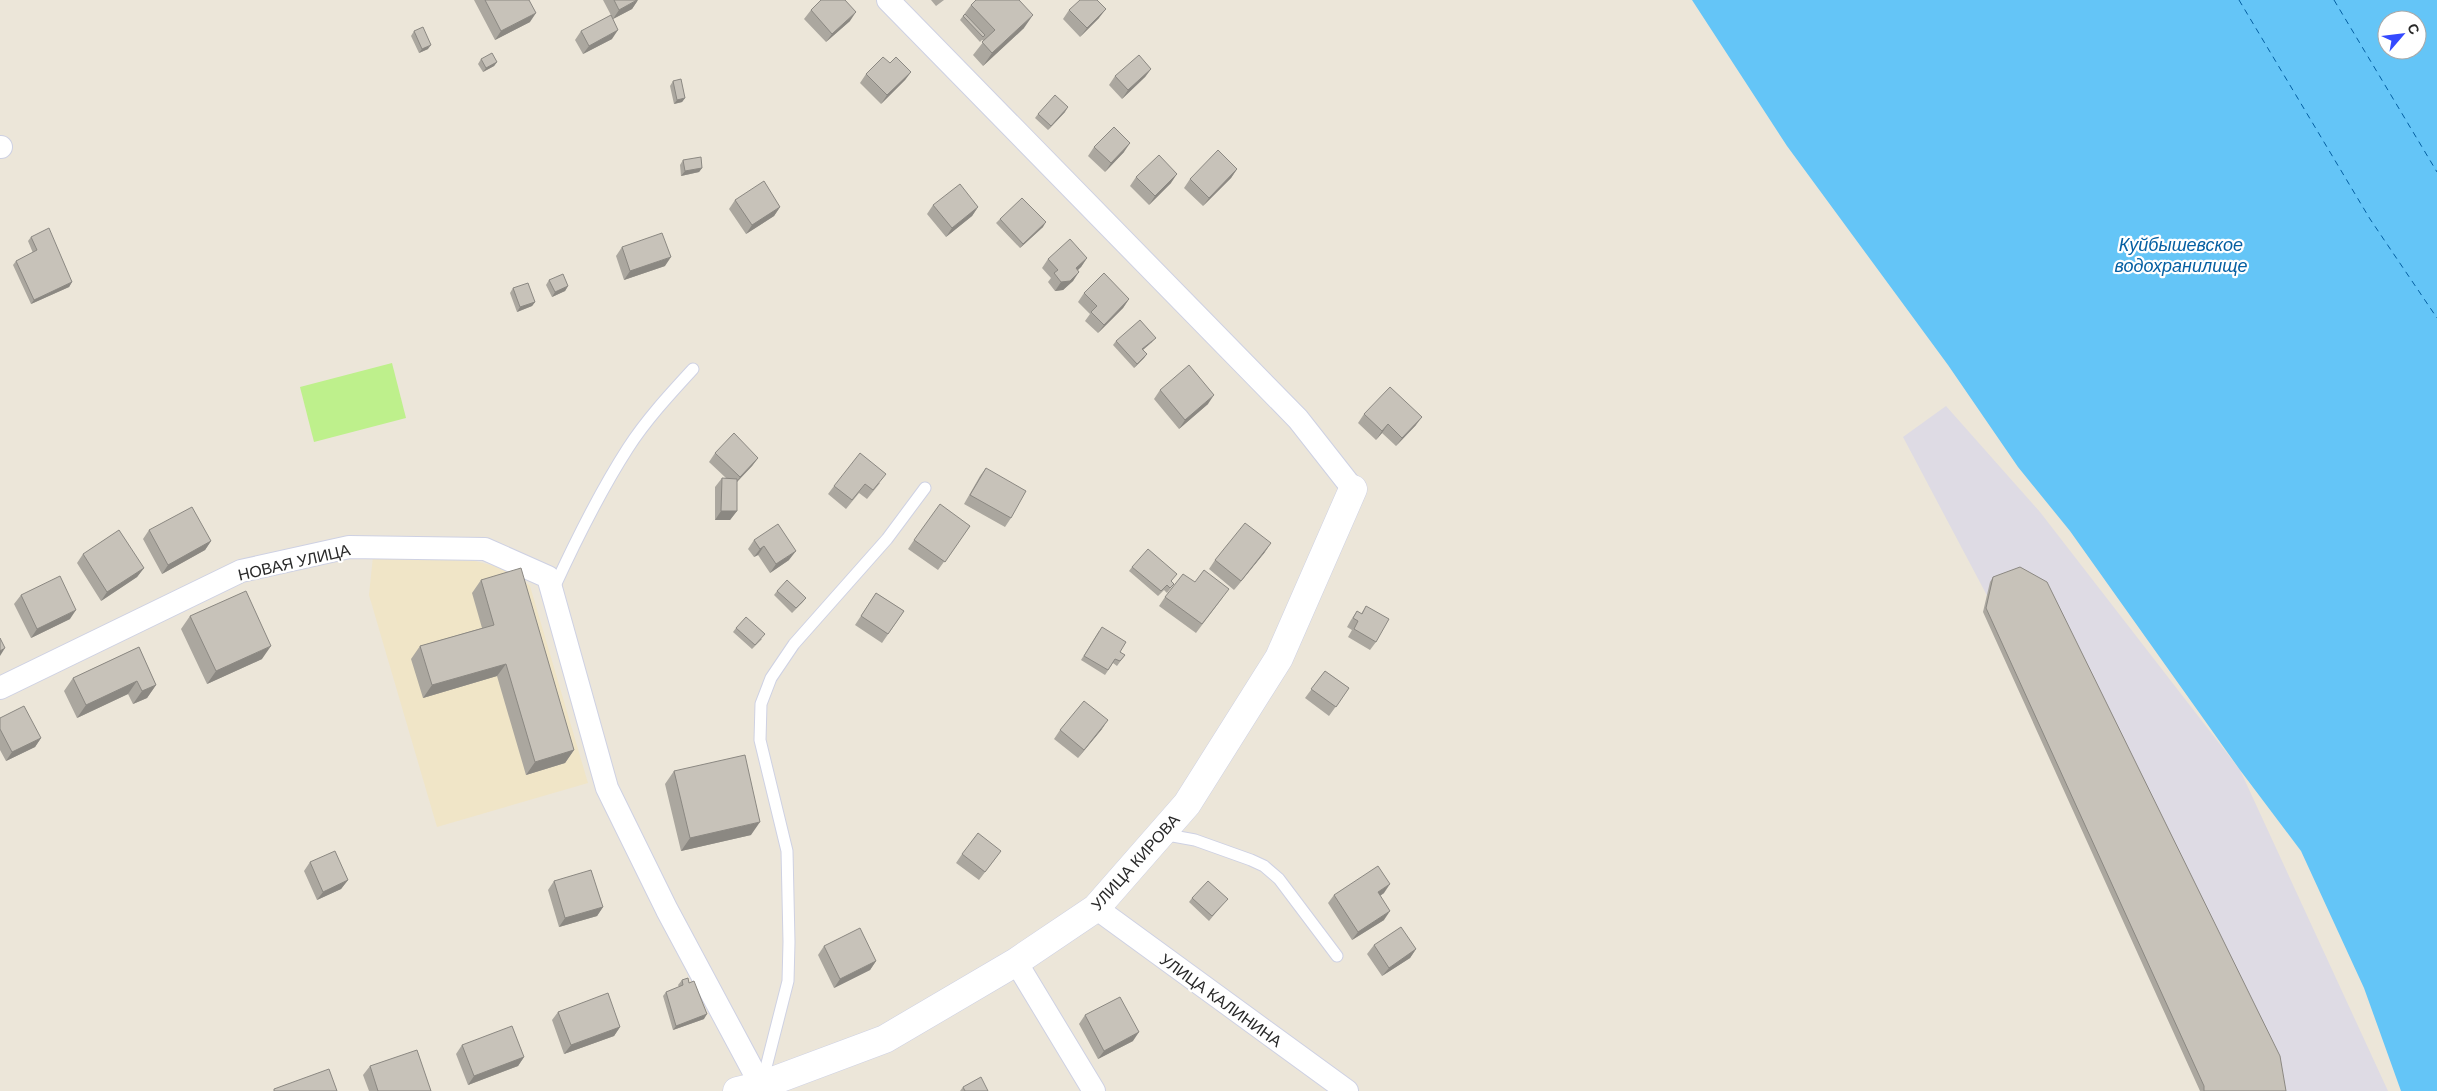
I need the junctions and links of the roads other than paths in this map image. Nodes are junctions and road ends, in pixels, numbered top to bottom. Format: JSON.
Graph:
{"nodes":[{"id":1,"x":888,"y":0,"type":"edge"},
{"id":2,"x":693,"y":369,"type":"dead end"},
{"id":3,"x":925,"y":488,"type":"dead end"},
{"id":4,"x":1353,"y":489,"type":"joint"},
{"id":5,"x":550,"y":585,"type":"junction"},
{"id":6,"x":0,"y":688,"type":"edge"},
{"id":7,"x":1160,"y":834,"type":"junction"},
{"id":8,"x":1096,"y":908,"type":"junction"},
{"id":9,"x":1337,"y":956,"type":"dead end"},
{"id":10,"x":1016,"y":962,"type":"junction"},
{"id":11,"x":754,"y":1089,"type":"edge"},
{"id":12,"x":1094,"y":1091,"type":"edge"},
{"id":13,"x":1347,"y":1091,"type":"edge"}],
"edges":[{"from":1,"to":4,"type":"street"},
{"from":2,"to":5,"type":"lane"},
{"from":3,"to":11,"type":"lane"},
{"from":4,"to":7,"type":"street","name":"УЛИЦА КИРОВА"},
{"from":5,"to":6,"type":"street","name":"НОВАЯ УЛИЦА"},
{"from":5,"to":11,"type":"street"},
{"from":7,"to":8,"type":"street","name":"УЛИЦА КИРОВА"},
{"from":7,"to":9,"type":"lane"},
{"from":8,"to":10,"type":"street","name":"УЛИЦА КИРОВА"},
{"from":8,"to":13,"type":"street","name":"УЛИЦА КАЛИНИНА"},
{"from":10,"to":11,"type":"street","name":"УЛИЦА КИРОВА"},
{"from":10,"to":12,"type":"street"}]}
